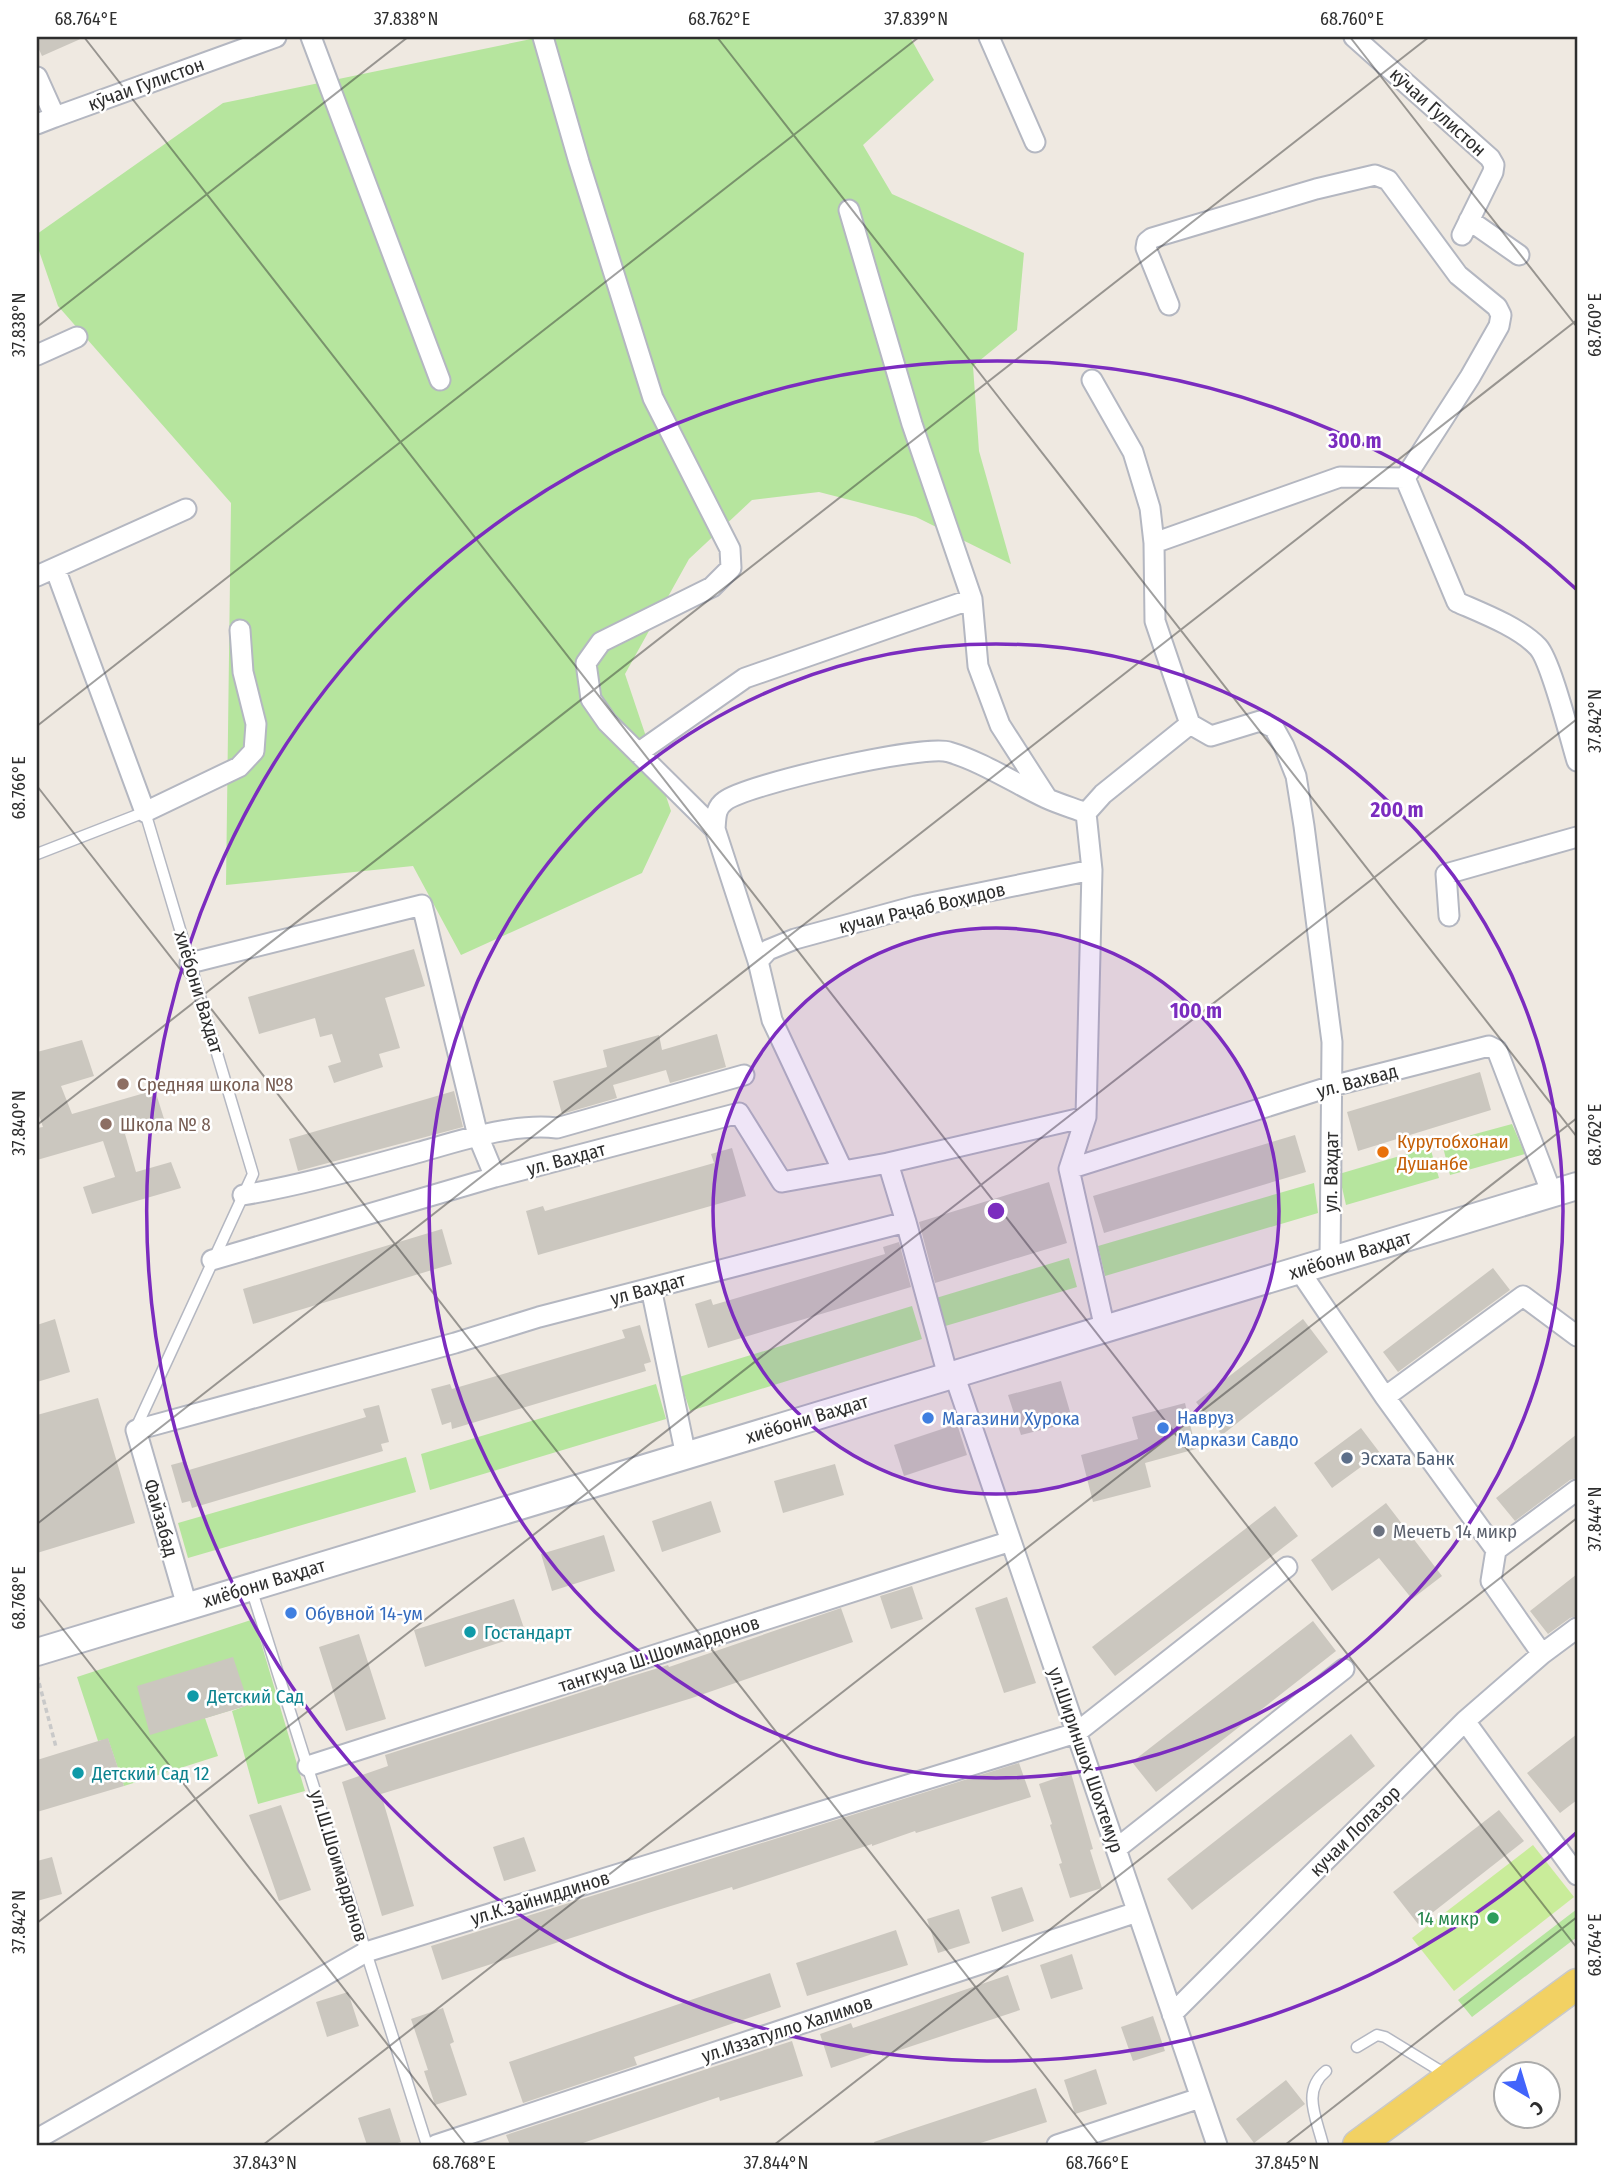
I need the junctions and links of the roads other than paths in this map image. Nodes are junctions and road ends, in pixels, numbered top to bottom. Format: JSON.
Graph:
{"nodes":[{"id":1,"x":276,"y":37,"type":"edge"},
{"id":2,"x":312,"y":37,"type":"edge"},
{"id":3,"x":543,"y":37,"type":"edge"},
{"id":4,"x":989,"y":37,"type":"edge"},
{"id":5,"x":1354,"y":37,"type":"edge"},
{"id":6,"x":37,"y":77,"type":"edge"},
{"id":7,"x":55,"y":117,"type":"junction"},
{"id":8,"x":37,"y":124,"type":"edge"},
{"id":9,"x":1035,"y":142,"type":"dead end"},
{"id":10,"x":849,"y":210,"type":"dead end"},
{"id":11,"x":1519,"y":255,"type":"dead end"},
{"id":12,"x":1169,"y":305,"type":"dead end"},
{"id":13,"x":77,"y":337,"type":"dead end"},
{"id":14,"x":37,"y":355,"type":"edge"},
{"id":15,"x":440,"y":380,"type":"dead end"},
{"id":16,"x":1092,"y":380,"type":"dead end"},
{"id":17,"x":1405,"y":478,"type":"junction"},
{"id":18,"x":186,"y":509,"type":"dead end"},
{"id":19,"x":1154,"y":543,"type":"junction"},
{"id":20,"x":55,"y":568,"type":"junction"},
{"id":21,"x":37,"y":576,"type":"edge"},
{"id":22,"x":972,"y":599,"type":"junction"},
{"id":23,"x":240,"y":630,"type":"dead end"},
{"id":24,"x":1190,"y":724,"type":"junction"},
{"id":25,"x":638,"y":753,"type":"junction"},
{"id":26,"x":1577,"y":761,"type":"edge"},
{"id":27,"x":1046,"y":798,"type":"junction"},
{"id":28,"x":145,"y":813,"type":"junction"},
{"id":29,"x":1086,"y":813,"type":"junction"},
{"id":30,"x":715,"y":829,"type":"junction"},
{"id":31,"x":1577,"y":837,"type":"edge"},
{"id":32,"x":37,"y":854,"type":"edge"},
{"id":33,"x":1092,"y":870,"type":"junction"},
{"id":34,"x":1449,"y":916,"type":"dead end"},
{"id":35,"x":758,"y":961,"type":"junction"},
{"id":36,"x":190,"y":963,"type":"junction"},
{"id":37,"x":744,"y":1075,"type":"dead end"},
{"id":38,"x":1332,"y":1086,"type":"junction"},
{"id":39,"x":1086,"y":1117,"type":"junction"},
{"id":40,"x":478,"y":1136,"type":"junction"},
{"id":41,"x":888,"y":1163,"type":"junction"},
{"id":42,"x":1069,"y":1169,"type":"junction"},
{"id":43,"x":842,"y":1170,"type":"junction"},
{"id":44,"x":495,"y":1177,"type":"junction"},
{"id":45,"x":1565,"y":1190,"type":"edge"},
{"id":46,"x":243,"y":1195,"type":"junction"},
{"id":47,"x":906,"y":1222,"type":"junction"},
{"id":48,"x":212,"y":1260,"type":"junction"},
{"id":49,"x":1330,"y":1261,"type":"junction"},
{"id":50,"x":1298,"y":1270,"type":"junction"},
{"id":51,"x":651,"y":1288,"type":"junction"},
{"id":52,"x":1105,"y":1329,"type":"junction"},
{"id":53,"x":1577,"y":1336,"type":"edge"},
{"id":54,"x":951,"y":1375,"type":"junction"},
{"id":55,"x":1388,"y":1401,"type":"junction"},
{"id":56,"x":135,"y":1430,"type":"junction"},
{"id":57,"x":686,"y":1455,"type":"junction"},
{"id":58,"x":1577,"y":1490,"type":"edge"},
{"id":59,"x":1011,"y":1541,"type":"junction"},
{"id":60,"x":1496,"y":1550,"type":"junction"},
{"id":61,"x":1287,"y":1567,"type":"dead end"},
{"id":62,"x":251,"y":1587,"type":"junction"},
{"id":63,"x":187,"y":1606,"type":"junction"},
{"id":64,"x":1577,"y":1628,"type":"edge"},
{"id":65,"x":37,"y":1651,"type":"edge"},
{"id":66,"x":1542,"y":1654,"type":"junction"},
{"id":67,"x":1344,"y":1669,"type":"dead end"},
{"id":68,"x":1465,"y":1721,"type":"junction"},
{"id":69,"x":1076,"y":1732,"type":"junction"},
{"id":70,"x":307,"y":1766,"type":"junction"},
{"id":71,"x":1116,"y":1849,"type":"junction"},
{"id":72,"x":1577,"y":1875,"type":"edge"},
{"id":73,"x":1137,"y":1912,"type":"junction"},
{"id":74,"x":366,"y":1952,"type":"junction"},
{"id":75,"x":1577,"y":1984,"type":"edge"},
{"id":76,"x":1172,"y":2014,"type":"junction"},
{"id":77,"x":1357,"y":2047,"type":"dead end"},
{"id":78,"x":1326,"y":2071,"type":"dead end"},
{"id":79,"x":1451,"y":2077,"type":"junction"},
{"id":80,"x":1200,"y":2098,"type":"junction"},
{"id":81,"x":37,"y":2140,"type":"edge"},
{"id":82,"x":428,"y":2145,"type":"edge"},
{"id":83,"x":436,"y":2145,"type":"edge"},
{"id":84,"x":1057,"y":2145,"type":"edge"},
{"id":85,"x":1217,"y":2145,"type":"edge"},
{"id":86,"x":1324,"y":2145,"type":"edge"},
{"id":87,"x":1358,"y":2145,"type":"edge"}],
"edges":[{"from":1,"to":7,"type":"street","name":"кӯчаи Гулистон"},
{"from":2,"to":15,"type":"street"},
{"from":3,"to":25,"type":"street"},
{"from":4,"to":9,"type":"street"},
{"from":5,"to":11,"type":"street","name":"кӯчаи Гулистон"},
{"from":6,"to":7,"type":"street"},
{"from":7,"to":8,"type":"street","name":"кӯчаи Гулистон"},
{"from":10,"to":22,"type":"street"},
{"from":12,"to":17,"type":"street"},
{"from":13,"to":14,"type":"street"},
{"from":16,"to":19,"type":"street"},
{"from":17,"to":19,"type":"street"},
{"from":17,"to":26,"type":"street"},
{"from":18,"to":20,"type":"street"},
{"from":19,"to":24,"type":"street"},
{"from":20,"to":21,"type":"street"},
{"from":20,"to":28,"type":"street"},
{"from":22,"to":25,"type":"street"},
{"from":22,"to":27,"type":"street"},
{"from":23,"to":28,"type":"street"},
{"from":24,"to":29,"type":"street"},
{"from":24,"to":38,"type":"street","name":"ул. Вахдат"},
{"from":25,"to":30,"type":"street"},
{"from":27,"to":29,"type":"street"},
{"from":27,"to":30,"type":"street"},
{"from":28,"to":32,"type":"lane"},
{"from":28,"to":36,"type":"lane","name":"хиёбони Вахдат"},
{"from":29,"to":33,"type":"street"},
{"from":30,"to":35,"type":"street"},
{"from":31,"to":34,"type":"street"},
{"from":33,"to":35,"type":"street","name":"кучаи Раҷаб Воҳидов"},
{"from":33,"to":39,"type":"street"},
{"from":35,"to":43,"type":"street"},
{"from":36,"to":40,"type":"street"},
{"from":36,"to":46,"type":"lane","name":"хиёбони Вахдат"},
{"from":37,"to":40,"type":"street"},
{"from":38,"to":42,"type":"street","name":"ул. Вахвад"},
{"from":38,"to":45,"type":"street","name":"ул. Вахвад"},
{"from":38,"to":49,"type":"street","name":"ул. Вахдат"},
{"from":39,"to":41,"type":"street"},
{"from":39,"to":42,"type":"street"},
{"from":40,"to":44,"type":"street"},
{"from":40,"to":46,"type":"street"},
{"from":41,"to":43,"type":"street","name":"ул. Вахдат"},
{"from":41,"to":47,"type":"street"},
{"from":42,"to":52,"type":"street"},
{"from":43,"to":44,"type":"street","name":"ул. Вахдат"},
{"from":44,"to":48,"type":"street","name":"ул. Вахдат"},
{"from":45,"to":49,"type":"main road","name":"хиёбони Ваҳдат"},
{"from":46,"to":48,"type":"lane","name":"хиёбони Вахдат"},
{"from":47,"to":51,"type":"street","name":"ул Ваҳдат"},
{"from":47,"to":54,"type":"street"},
{"from":48,"to":56,"type":"lane","name":"хиёбони Вахдат"},
{"from":49,"to":50,"type":"main road","name":"хиёбони Ваҳдат"},
{"from":50,"to":52,"type":"main road","name":"хиёбони Ваҳдат"},
{"from":50,"to":55,"type":"street"},
{"from":51,"to":56,"type":"street","name":"ул Ваҳдат"},
{"from":51,"to":57,"type":"street"},
{"from":52,"to":54,"type":"main road","name":"хиёбони Ваҳдат"},
{"from":53,"to":55,"type":"street"},
{"from":54,"to":57,"type":"main road","name":"хиёбони Ваҳдат"},
{"from":54,"to":59,"type":"street","name":"ул.Шириншох Шохтемур"},
{"from":55,"to":60,"type":"street"},
{"from":56,"to":63,"type":"street","name":"Файзабад"},
{"from":57,"to":62,"type":"main road","name":"хиёбони Ваҳдат"},
{"from":58,"to":60,"type":"street"},
{"from":59,"to":69,"type":"street","name":"ул.Шириншох Шохтемур"},
{"from":59,"to":70,"type":"street","name":"тангкуча Ш.Шоимардонов"},
{"from":60,"to":66,"type":"street"},
{"from":61,"to":69,"type":"street"},
{"from":62,"to":63,"type":"main road","name":"хиёбони Ваҳдат"},
{"from":62,"to":70,"type":"lane","name":"ул.Ш.Шоимардонов"},
{"from":63,"to":65,"type":"main road","name":"хиёбони Ваҳдат"},
{"from":64,"to":66,"type":"street","name":"кучаи Лолазор"},
{"from":66,"to":68,"type":"street","name":"кучаи Лолазор"},
{"from":67,"to":71,"type":"street"},
{"from":68,"to":72,"type":"street"},
{"from":68,"to":76,"type":"street","name":"кучаи Лолазор"},
{"from":69,"to":71,"type":"street","name":"ул.Шириншох Шохтемур"},
{"from":69,"to":74,"type":"street","name":"ул.К.Зайниддинов"},
{"from":70,"to":74,"type":"lane","name":"ул.Ш.Шоимардонов"},
{"from":71,"to":73,"type":"street","name":"ул.Шириншох Шохтемур"},
{"from":73,"to":76,"type":"street","name":"ул.Шириншох Шохтемур"},
{"from":73,"to":83,"type":"street","name":"ул.Иззатулло Халимов"},
{"from":74,"to":81,"type":"street","name":"ул.К.Зайниддинов"},
{"from":74,"to":82,"type":"lane","name":"ул.Ш.Шоимардонов"},
{"from":75,"to":79,"type":"main road"},
{"from":76,"to":80,"type":"street","name":"ул.Шириншох Шохтемур"},
{"from":77,"to":79,"type":"lane"},
{"from":78,"to":86,"type":"lane"},
{"from":79,"to":87,"type":"main road"},
{"from":80,"to":84,"type":"street"},
{"from":80,"to":85,"type":"street","name":"ул.Шириншох Шохтемур"}]}
